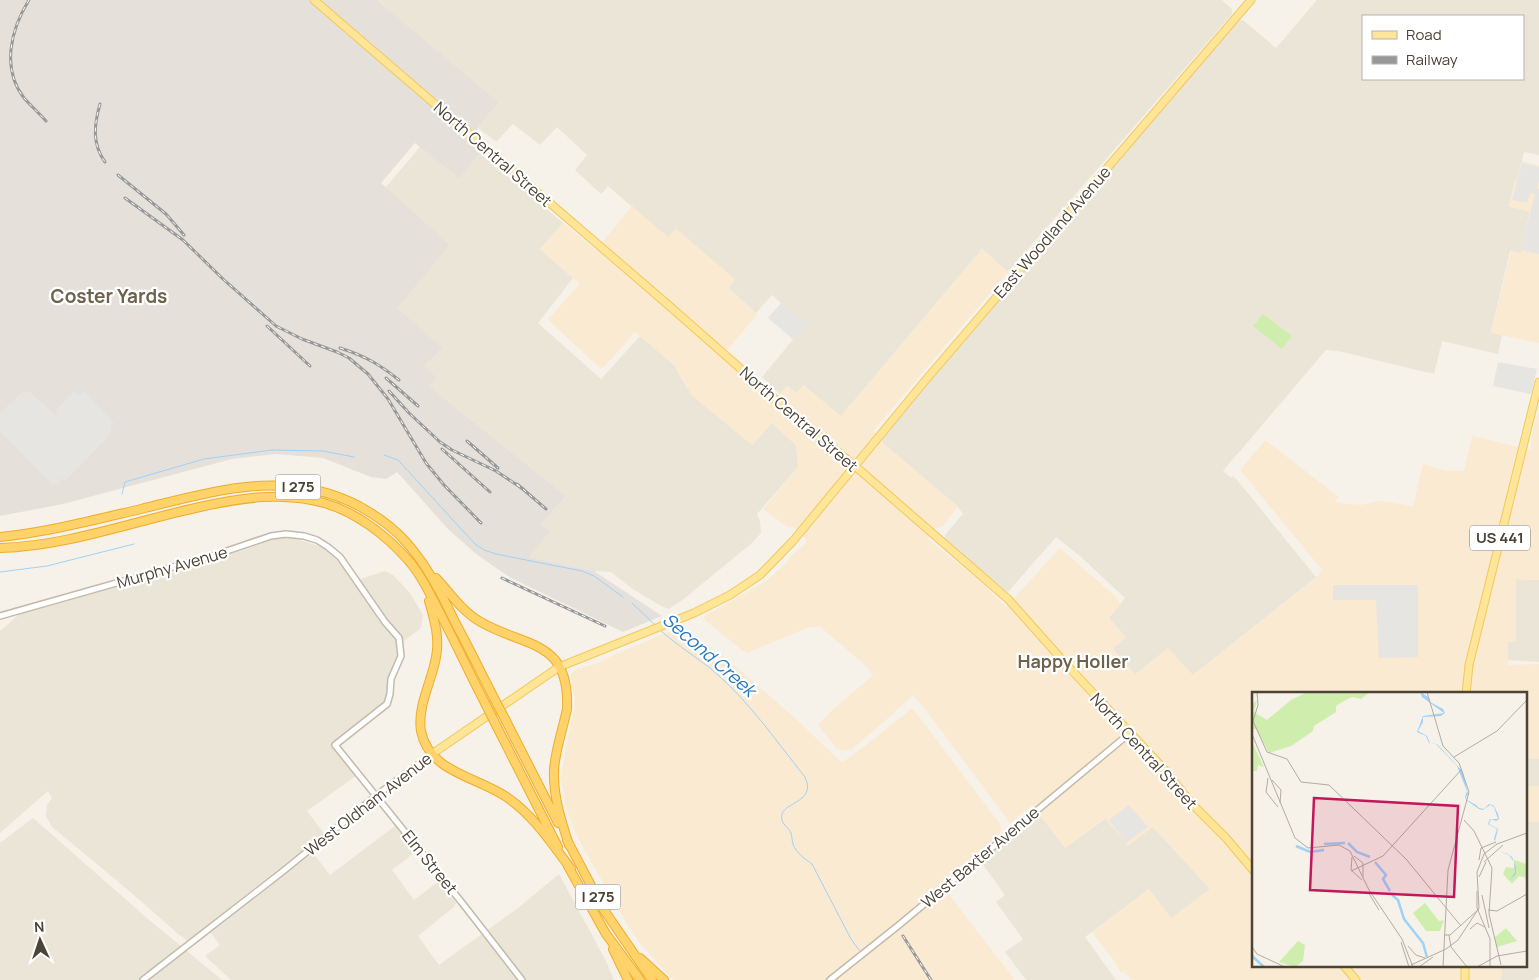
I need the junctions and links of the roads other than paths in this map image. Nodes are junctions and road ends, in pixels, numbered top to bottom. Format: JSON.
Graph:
{"nodes":[{"id":1,"x":314,"y":0,"type":"edge"},
{"id":2,"x":1251,"y":0,"type":"edge"},
{"id":3,"x":1539,"y":382,"type":"edge"},
{"id":4,"x":855,"y":466,"type":"junction"},
{"id":5,"x":0,"y":537,"type":"edge"},
{"id":6,"x":0,"y":548,"type":"edge"},
{"id":7,"x":424,"y":564,"type":"junction"},
{"id":8,"x":423,"y":581,"type":"junction"},
{"id":9,"x":694,"y":613,"type":"joint"},
{"id":10,"x":0,"y":616,"type":"edge"},
{"id":11,"x":559,"y":667,"type":"junction"},
{"id":12,"x":1466,"y":692,"type":"edge"},
{"id":13,"x":1130,"y":733,"type":"junction"},
{"id":14,"x":335,"y":746,"type":"joint"},
{"id":15,"x":432,"y":754,"type":"junction"},
{"id":16,"x":376,"y":796,"type":"junction"},
{"id":17,"x":569,"y":845,"type":"junction"},
{"id":18,"x":1252,"y":869,"type":"edge"},
{"id":19,"x":571,"y":870,"type":"junction"},
{"id":20,"x":606,"y":934,"type":"junction"},
{"id":21,"x":629,"y":948,"type":"junction"},
{"id":22,"x":1346,"y":968,"type":"edge"},
{"id":23,"x":143,"y":980,"type":"edge"},
{"id":24,"x":522,"y":980,"type":"edge"},
{"id":25,"x":628,"y":980,"type":"edge"},
{"id":26,"x":640,"y":980,"type":"edge"},
{"id":27,"x":652,"y":980,"type":"edge"},
{"id":28,"x":664,"y":980,"type":"edge"},
{"id":29,"x":830,"y":980,"type":"edge"},
{"id":30,"x":1356,"y":980,"type":"edge"}],
"edges":[{"from":1,"to":4,"type":"main road","name":"North Central Street"},
{"from":2,"to":4,"type":"main road","name":"East Woodland Avenue"},
{"from":3,"to":12,"type":"main road","number":"US 441"},
{"from":4,"to":9,"type":"main road","name":"East Woodland Avenue"},
{"from":4,"to":13,"type":"main road","name":"North Central Street"},
{"from":5,"to":7,"type":"highway","number":"I 275"},
{"from":6,"to":8,"type":"highway","number":"I 275"},
{"from":7,"to":11,"type":"highway"},
{"from":7,"to":17,"type":"highway","number":"I 275","bridge":true},
{"from":8,"to":15,"type":"highway"},
{"from":8,"to":19,"type":"highway","number":"I 275","bridge":true},
{"from":9,"to":11,"type":"main road","name":"West Oldham Avenue"},
{"from":10,"to":14,"type":"street","name":"Murphy Avenue"},
{"from":11,"to":15,"type":"main road","name":"West Oldham Avenue"},
{"from":11,"to":17,"type":"highway"},
{"from":13,"to":18,"type":"main road","name":"North Central Street"},
{"from":13,"to":29,"type":"street","name":"West Baxter Avenue"},
{"from":14,"to":16,"type":"street","name":"Elm Street"},
{"from":15,"to":16,"type":"street","name":"West Oldham Avenue"},
{"from":15,"to":19,"type":"highway"},
{"from":16,"to":23,"type":"street","name":"West Oldham Avenue"},
{"from":16,"to":24,"type":"street","name":"Elm Street"},
{"from":17,"to":21,"type":"highway","number":"I 275"},
{"from":19,"to":20,"type":"highway","number":"I 275"},
{"from":20,"to":25,"type":"highway"},
{"from":20,"to":26,"type":"highway","number":"I 275"},
{"from":21,"to":27,"type":"highway","number":"I 275"},
{"from":21,"to":28,"type":"highway"},
{"from":22,"to":30,"type":"main road"}]}
